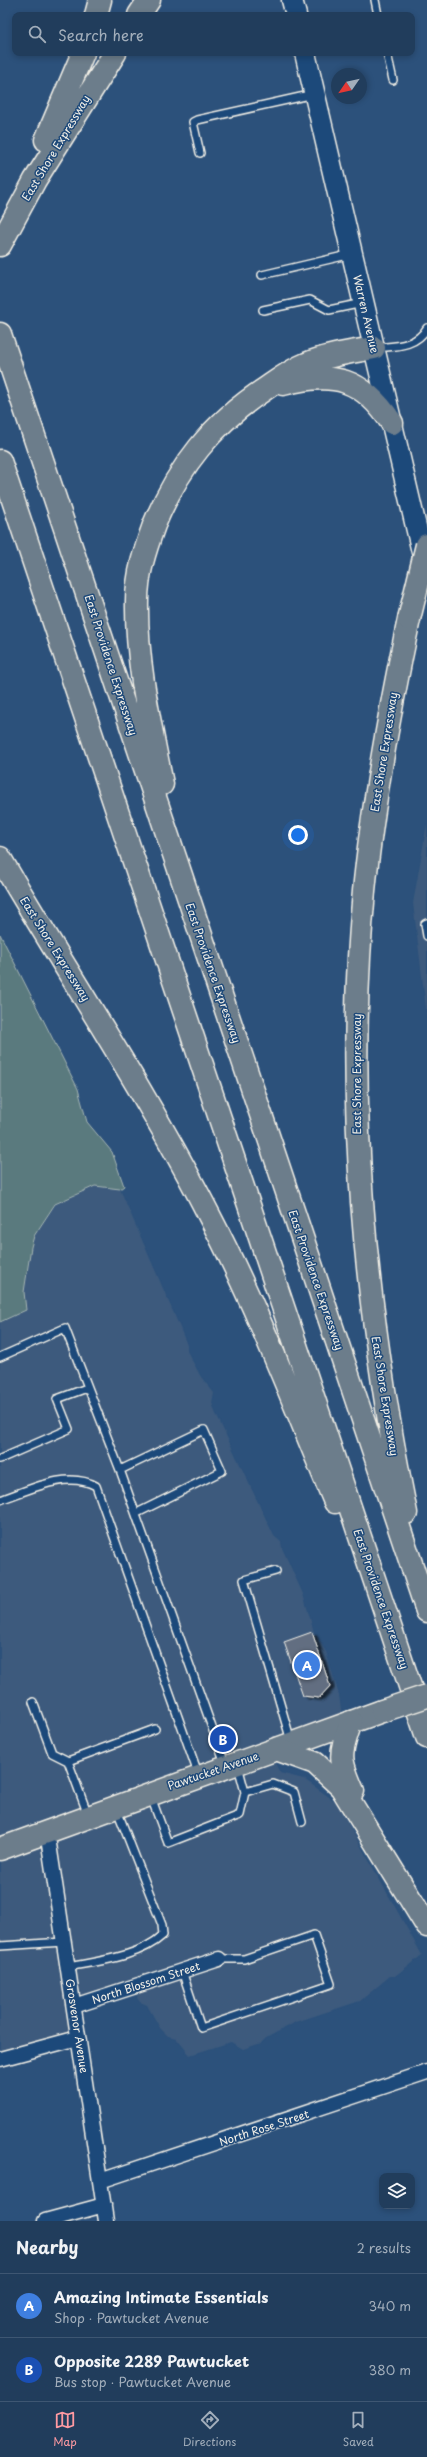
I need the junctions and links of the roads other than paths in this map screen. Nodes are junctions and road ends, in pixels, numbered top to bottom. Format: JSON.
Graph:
{"nodes":[{"id":1,"x":100,"y":0,"type":"edge"},
{"id":2,"x":149,"y":0,"type":"edge"},
{"id":3,"x":292,"y":0,"type":"edge"},
{"id":4,"x":375,"y":0,"type":"edge"},
{"id":5,"x":97,"y":12,"type":"edge"},
{"id":6,"x":141,"y":12,"type":"edge"},
{"id":7,"x":295,"y":12,"type":"edge"},
{"id":8,"x":377,"y":12,"type":"edge"},
{"id":9,"x":82,"y":56,"type":"edge"},
{"id":10,"x":113,"y":56,"type":"edge"},
{"id":11,"x":306,"y":56,"type":"edge"},
{"id":12,"x":388,"y":56,"type":"edge"},
{"id":13,"x":393,"y":80,"type":"dead end"},
{"id":14,"x":315,"y":94,"type":"junction"},
{"id":15,"x":200,"y":153,"type":"dead end"},
{"id":16,"x":3,"y":239,"type":"edge"},
{"id":17,"x":352,"y":254,"type":"junction"},
{"id":18,"x":262,"y":275,"type":"dead end"},
{"id":19,"x":363,"y":303,"type":"junction"},
{"id":20,"x":263,"y":310,"type":"dead end"},
{"id":21,"x":427,"y":328,"type":"edge"},
{"id":22,"x":0,"y":334,"type":"edge"},
{"id":23,"x":374,"y":348,"type":"junction"},
{"id":24,"x":264,"y":389,"type":"junction"},
{"id":25,"x":392,"y":423,"type":"junction"},
{"id":26,"x":0,"y":461,"type":"edge"},
{"id":27,"x":427,"y":545,"type":"edge"},
{"id":28,"x":427,"y":574,"type":"edge"},
{"id":29,"x":0,"y":858,"type":"edge"},
{"id":30,"x":180,"y":873,"type":"junction"},
{"id":31,"x":427,"y":923,"type":"edge"},
{"id":32,"x":427,"y":936,"type":"edge"},
{"id":33,"x":0,"y":1357,"type":"edge"},
{"id":34,"x":87,"y":1388,"type":"junction"},
{"id":35,"x":0,"y":1459,"type":"edge"},
{"id":36,"x":120,"y":1470,"type":"junction"},
{"id":37,"x":0,"y":1500,"type":"edge"},
{"id":38,"x":137,"y":1513,"type":"junction"},
{"id":39,"x":276,"y":1571,"type":"dead end"},
{"id":40,"x":426,"y":1608,"type":"edge"},
{"id":41,"x":404,"y":1669,"type":"junction"},
{"id":42,"x":427,"y":1696,"type":"edge"},
{"id":43,"x":33,"y":1702,"type":"dead end"},
{"id":44,"x":351,"y":1722,"type":"junction"},
{"id":45,"x":154,"y":1729,"type":"dead end"},
{"id":46,"x":427,"y":1737,"type":"edge"},
{"id":47,"x":284,"y":1746,"type":"junction"},
{"id":48,"x":68,"y":1761,"type":"junction"},
{"id":49,"x":231,"y":1764,"type":"junction"},
{"id":50,"x":199,"y":1776,"type":"junction"},
{"id":51,"x":245,"y":1792,"type":"junction"},
{"id":52,"x":150,"y":1793,"type":"junction"},
{"id":53,"x":116,"y":1806,"type":"junction"},
{"id":54,"x":89,"y":1816,"type":"junction"},
{"id":55,"x":302,"y":1822,"type":"dead end"},
{"id":56,"x":47,"y":1831,"type":"junction"},
{"id":57,"x":377,"y":1845,"type":"junction"},
{"id":58,"x":0,"y":1849,"type":"edge"},
{"id":59,"x":427,"y":1926,"type":"edge"},
{"id":60,"x":64,"y":1942,"type":"junction"},
{"id":61,"x":0,"y":1946,"type":"edge"},
{"id":62,"x":219,"y":1959,"type":"joint"},
{"id":63,"x":68,"y":1967,"type":"junction"},
{"id":64,"x":182,"y":1971,"type":"junction"},
{"id":65,"x":74,"y":2006,"type":"junction"},
{"id":66,"x":78,"y":2038,"type":"junction"},
{"id":67,"x":0,"y":2059,"type":"edge"},
{"id":68,"x":427,"y":2072,"type":"edge"},
{"id":69,"x":100,"y":2181,"type":"junction"},
{"id":70,"x":104,"y":2205,"type":"junction"},
{"id":71,"x":46,"y":2221,"type":"edge"},
{"id":72,"x":106,"y":2221,"type":"edge"}],
"edges":[{"from":1,"to":5,"type":"main road"},
{"from":2,"to":6,"type":"main road"},
{"from":3,"to":7,"type":"main road"},
{"from":4,"to":8,"type":"lane"},
{"from":9,"to":16,"type":"main road"},
{"from":10,"to":16,"type":"main road","name":"East Shore Expressway"},
{"from":11,"to":14,"type":"main road","name":"Warren Avenue"},
{"from":12,"to":13,"type":"lane"},
{"from":14,"to":15,"type":"lane"},
{"from":14,"to":17,"type":"main road","name":"Warren Avenue"},
{"from":17,"to":18,"type":"lane"},
{"from":17,"to":19,"type":"main road","name":"Warren Avenue"},
{"from":19,"to":20,"type":"lane"},
{"from":19,"to":23,"type":"main road","name":"Warren Avenue"},
{"from":21,"to":23,"type":"lane"},
{"from":22,"to":30,"type":"main road","name":"East Providence Expressway"},
{"from":23,"to":24,"type":"main road"},
{"from":23,"to":25,"type":"main road","name":"Warren Avenue"},
{"from":24,"to":25,"type":"main road"},
{"from":24,"to":30,"type":"main road"},
{"from":25,"to":28,"type":"main road","name":"Warren Avenue"},
{"from":26,"to":41,"type":"main road","name":"East Providence Expressway"},
{"from":27,"to":40,"type":"main road","name":"East Shore Expressway","bridge":true},
{"from":29,"to":41,"type":"main road","name":"East Shore Expressway"},
{"from":30,"to":40,"type":"main road","name":"East Providence Expressway"},
{"from":31,"to":32,"type":"lane"},
{"from":33,"to":34,"type":"lane"},
{"from":34,"to":35,"type":"lane"},
{"from":34,"to":36,"type":"lane"},
{"from":36,"to":38,"type":"lane"},
{"from":36,"to":38,"type":"lane"},
{"from":37,"to":50,"type":"lane"},
{"from":38,"to":49,"type":"lane"},
{"from":39,"to":47,"type":"lane"},
{"from":41,"to":46,"type":"main road","name":"East Providence Expressway"},
{"from":42,"to":44,"type":"main road","name":"Pawtucket Avenue","bridge":true},
{"from":43,"to":48,"type":"lane"},
{"from":44,"to":47,"type":"main road","name":"Pawtucket Avenue"},
{"from":44,"to":57,"type":"main road"},
{"from":45,"to":48,"type":"lane"},
{"from":47,"to":49,"type":"main road","name":"Pawtucket Avenue"},
{"from":47,"to":57,"type":"main road"},
{"from":48,"to":54,"type":"lane"},
{"from":49,"to":50,"type":"main road","name":"Pawtucket Avenue"},
{"from":49,"to":51,"type":"lane"},
{"from":50,"to":52,"type":"main road","name":"Pawtucket Avenue"},
{"from":51,"to":52,"type":"lane"},
{"from":51,"to":55,"type":"lane"},
{"from":52,"to":53,"type":"main road","name":"Pawtucket Avenue"},
{"from":53,"to":54,"type":"main road","name":"Pawtucket Avenue"},
{"from":53,"to":63,"type":"lane"},
{"from":54,"to":56,"type":"main road","name":"Pawtucket Avenue"},
{"from":56,"to":58,"type":"main road","name":"Pawtucket Avenue"},
{"from":56,"to":60,"type":"street","name":"Grosvenor Avenue"},
{"from":57,"to":59,"type":"main road"},
{"from":60,"to":61,"type":"lane"},
{"from":60,"to":63,"type":"street","name":"Grosvenor Avenue"},
{"from":62,"to":64,"type":"street","name":"North Blossom Street"},
{"from":62,"to":64,"type":"lane"},
{"from":63,"to":65,"type":"street","name":"Grosvenor Avenue"},
{"from":64,"to":65,"type":"street","name":"North Blossom Street"},
{"from":65,"to":66,"type":"street","name":"Grosvenor Avenue"},
{"from":66,"to":67,"type":"street"},
{"from":66,"to":69,"type":"street","name":"Grosvenor Avenue"},
{"from":68,"to":69,"type":"street","name":"North Rose Street"},
{"from":69,"to":70,"type":"street","name":"Grosvenor Avenue"},
{"from":70,"to":71,"type":"street"},
{"from":70,"to":72,"type":"street","name":"Grosvenor Avenue"}]}
